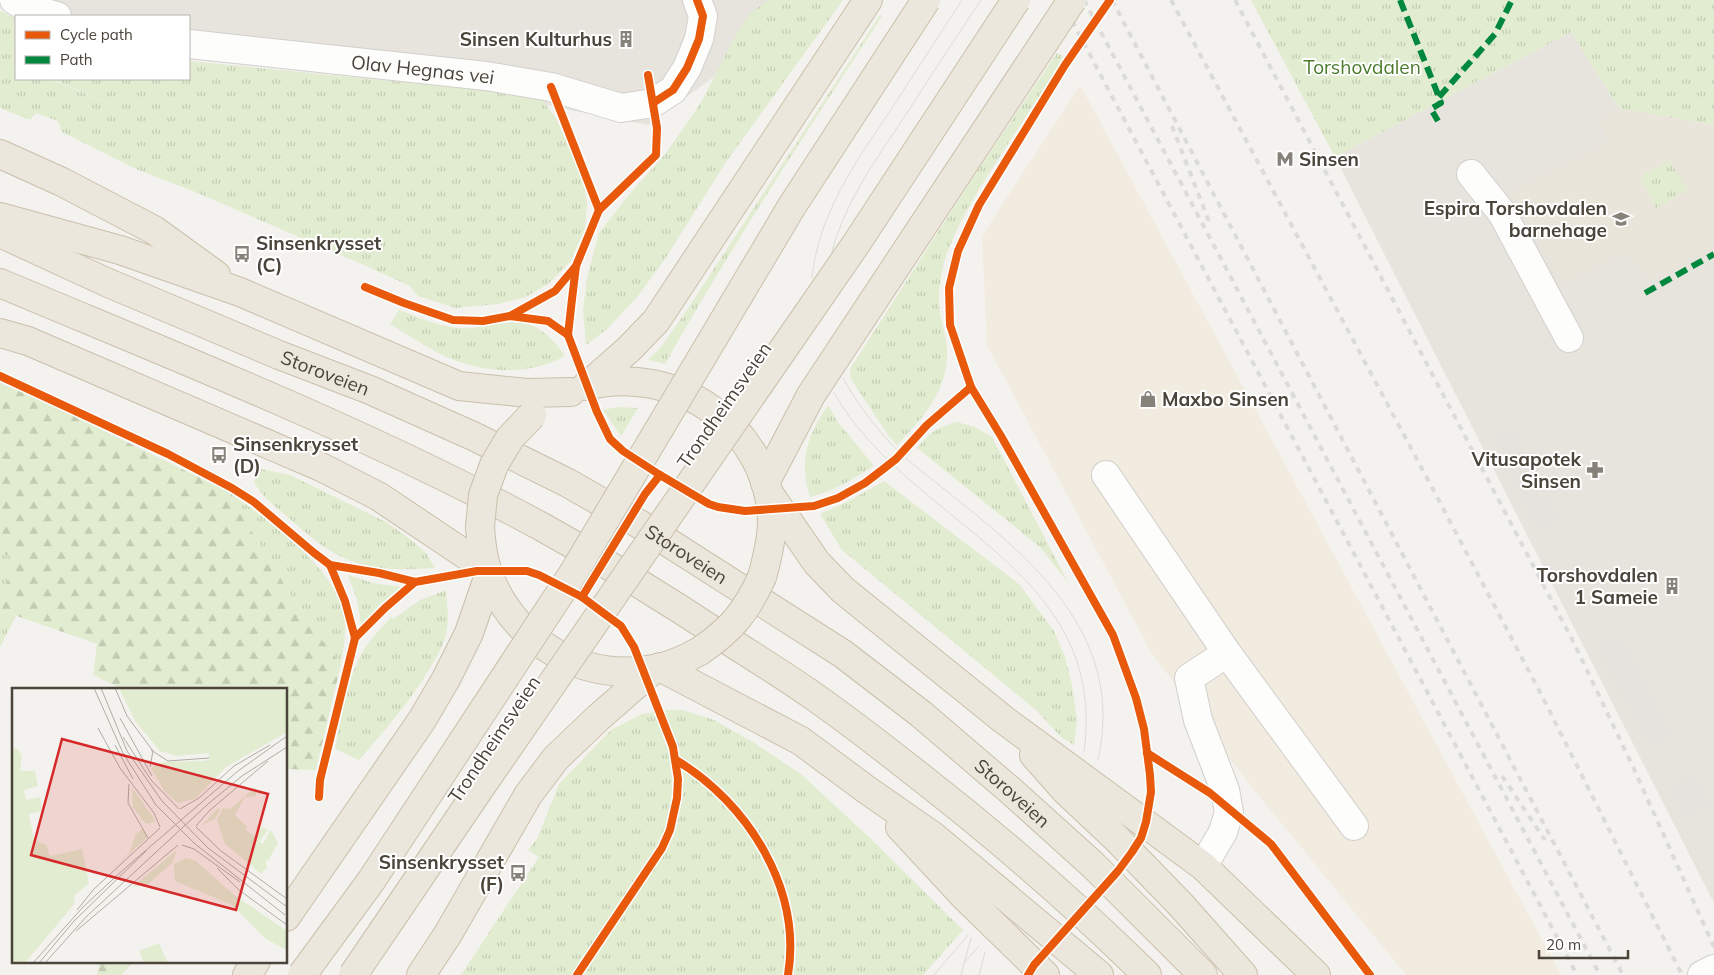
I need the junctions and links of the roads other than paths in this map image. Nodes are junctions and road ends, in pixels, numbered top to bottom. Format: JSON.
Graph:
{"nodes":[{"id":1,"x":14,"y":0,"type":"edge"},
{"id":2,"x":697,"y":0,"type":"edge"},
{"id":3,"x":868,"y":0,"type":"edge"},
{"id":4,"x":926,"y":0,"type":"edge"},
{"id":5,"x":1016,"y":0,"type":"edge"},
{"id":6,"x":1072,"y":0,"type":"edge"},
{"id":7,"x":53,"y":15,"type":"edge"},
{"id":8,"x":190,"y":44,"type":"edge"},
{"id":9,"x":0,"y":154,"type":"edge"},
{"id":10,"x":1471,"y":174,"type":"dead end"},
{"id":11,"x":4,"y":219,"type":"edge"},
{"id":12,"x":0,"y":283,"type":"edge"},
{"id":13,"x":240,"y":292,"type":"junction"},
{"id":14,"x":0,"y":321,"type":"edge"},
{"id":15,"x":0,"y":333,"type":"edge"},
{"id":16,"x":1569,"y":338,"type":"dead end"},
{"id":17,"x":28,"y":341,"type":"junction"},
{"id":18,"x":579,"y":389,"type":"junction"},
{"id":19,"x":1106,"y":475,"type":"dead end"},
{"id":20,"x":766,"y":488,"type":"junction"},
{"id":21,"x":488,"y":572,"type":"junction"},
{"id":22,"x":1227,"y":653,"type":"junction"},
{"id":23,"x":657,"y":668,"type":"junction"},
{"id":24,"x":1004,"y":720,"type":"junction"},
{"id":25,"x":867,"y":790,"type":"junction"},
{"id":26,"x":1354,"y":826,"type":"dead end"},
{"id":27,"x":1203,"y":866,"type":"junction"},
{"id":28,"x":288,"y":914,"type":"edge"},
{"id":29,"x":255,"y":962,"type":"edge"},
{"id":30,"x":1714,"y":968,"type":"edge"},
{"id":31,"x":247,"y":975,"type":"edge"},
{"id":32,"x":302,"y":975,"type":"edge"},
{"id":33,"x":353,"y":975,"type":"edge"},
{"id":34,"x":421,"y":975,"type":"edge"},
{"id":35,"x":1045,"y":975,"type":"edge"},
{"id":36,"x":1098,"y":975,"type":"edge"},
{"id":37,"x":1147,"y":975,"type":"edge"},
{"id":38,"x":1203,"y":975,"type":"edge"},
{"id":39,"x":1243,"y":975,"type":"edge"},
{"id":40,"x":1316,"y":975,"type":"edge"},
{"id":41,"x":1702,"y":975,"type":"edge"}],
"edges":[{"from":1,"to":7,"type":"street"},
{"from":2,"to":8,"type":"street","name":"Olav Hegnas vei"},
{"from":3,"to":18,"type":"highway"},
{"from":4,"to":32,"type":"highway","name":"Trondheimsveien","bridge":true},
{"from":5,"to":33,"type":"highway","name":"Trondheimsveien","bridge":true},
{"from":6,"to":20,"type":"highway","bridge":true},
{"from":9,"to":13,"type":"highway"},
{"from":10,"to":16,"type":"street"},
{"from":11,"to":13,"type":"highway"},
{"from":11,"to":38,"type":"highway","name":"Storoveien"},
{"from":12,"to":37,"type":"highway"},
{"from":13,"to":18,"type":"highway"},
{"from":14,"to":17,"type":"highway"},
{"from":15,"to":17,"type":"highway"},
{"from":17,"to":21,"type":"highway"},
{"from":18,"to":20,"type":"highway"},
{"from":18,"to":21,"type":"highway","bridge":true},
{"from":19,"to":22,"type":"street"},
{"from":20,"to":23,"type":"highway","bridge":true},
{"from":20,"to":24,"type":"highway"},
{"from":21,"to":23,"type":"highway"},
{"from":21,"to":28,"type":"highway"},
{"from":22,"to":26,"type":"street"},
{"from":22,"to":27,"type":"street"},
{"from":23,"to":25,"type":"highway"},
{"from":23,"to":34,"type":"highway"},
{"from":24,"to":27,"type":"highway"},
{"from":24,"to":39,"type":"highway"},
{"from":25,"to":35,"type":"highway"},
{"from":25,"to":36,"type":"highway"},
{"from":27,"to":40,"type":"highway"},
{"from":29,"to":31,"type":"highway"},
{"from":30,"to":41,"type":"street"}]}
